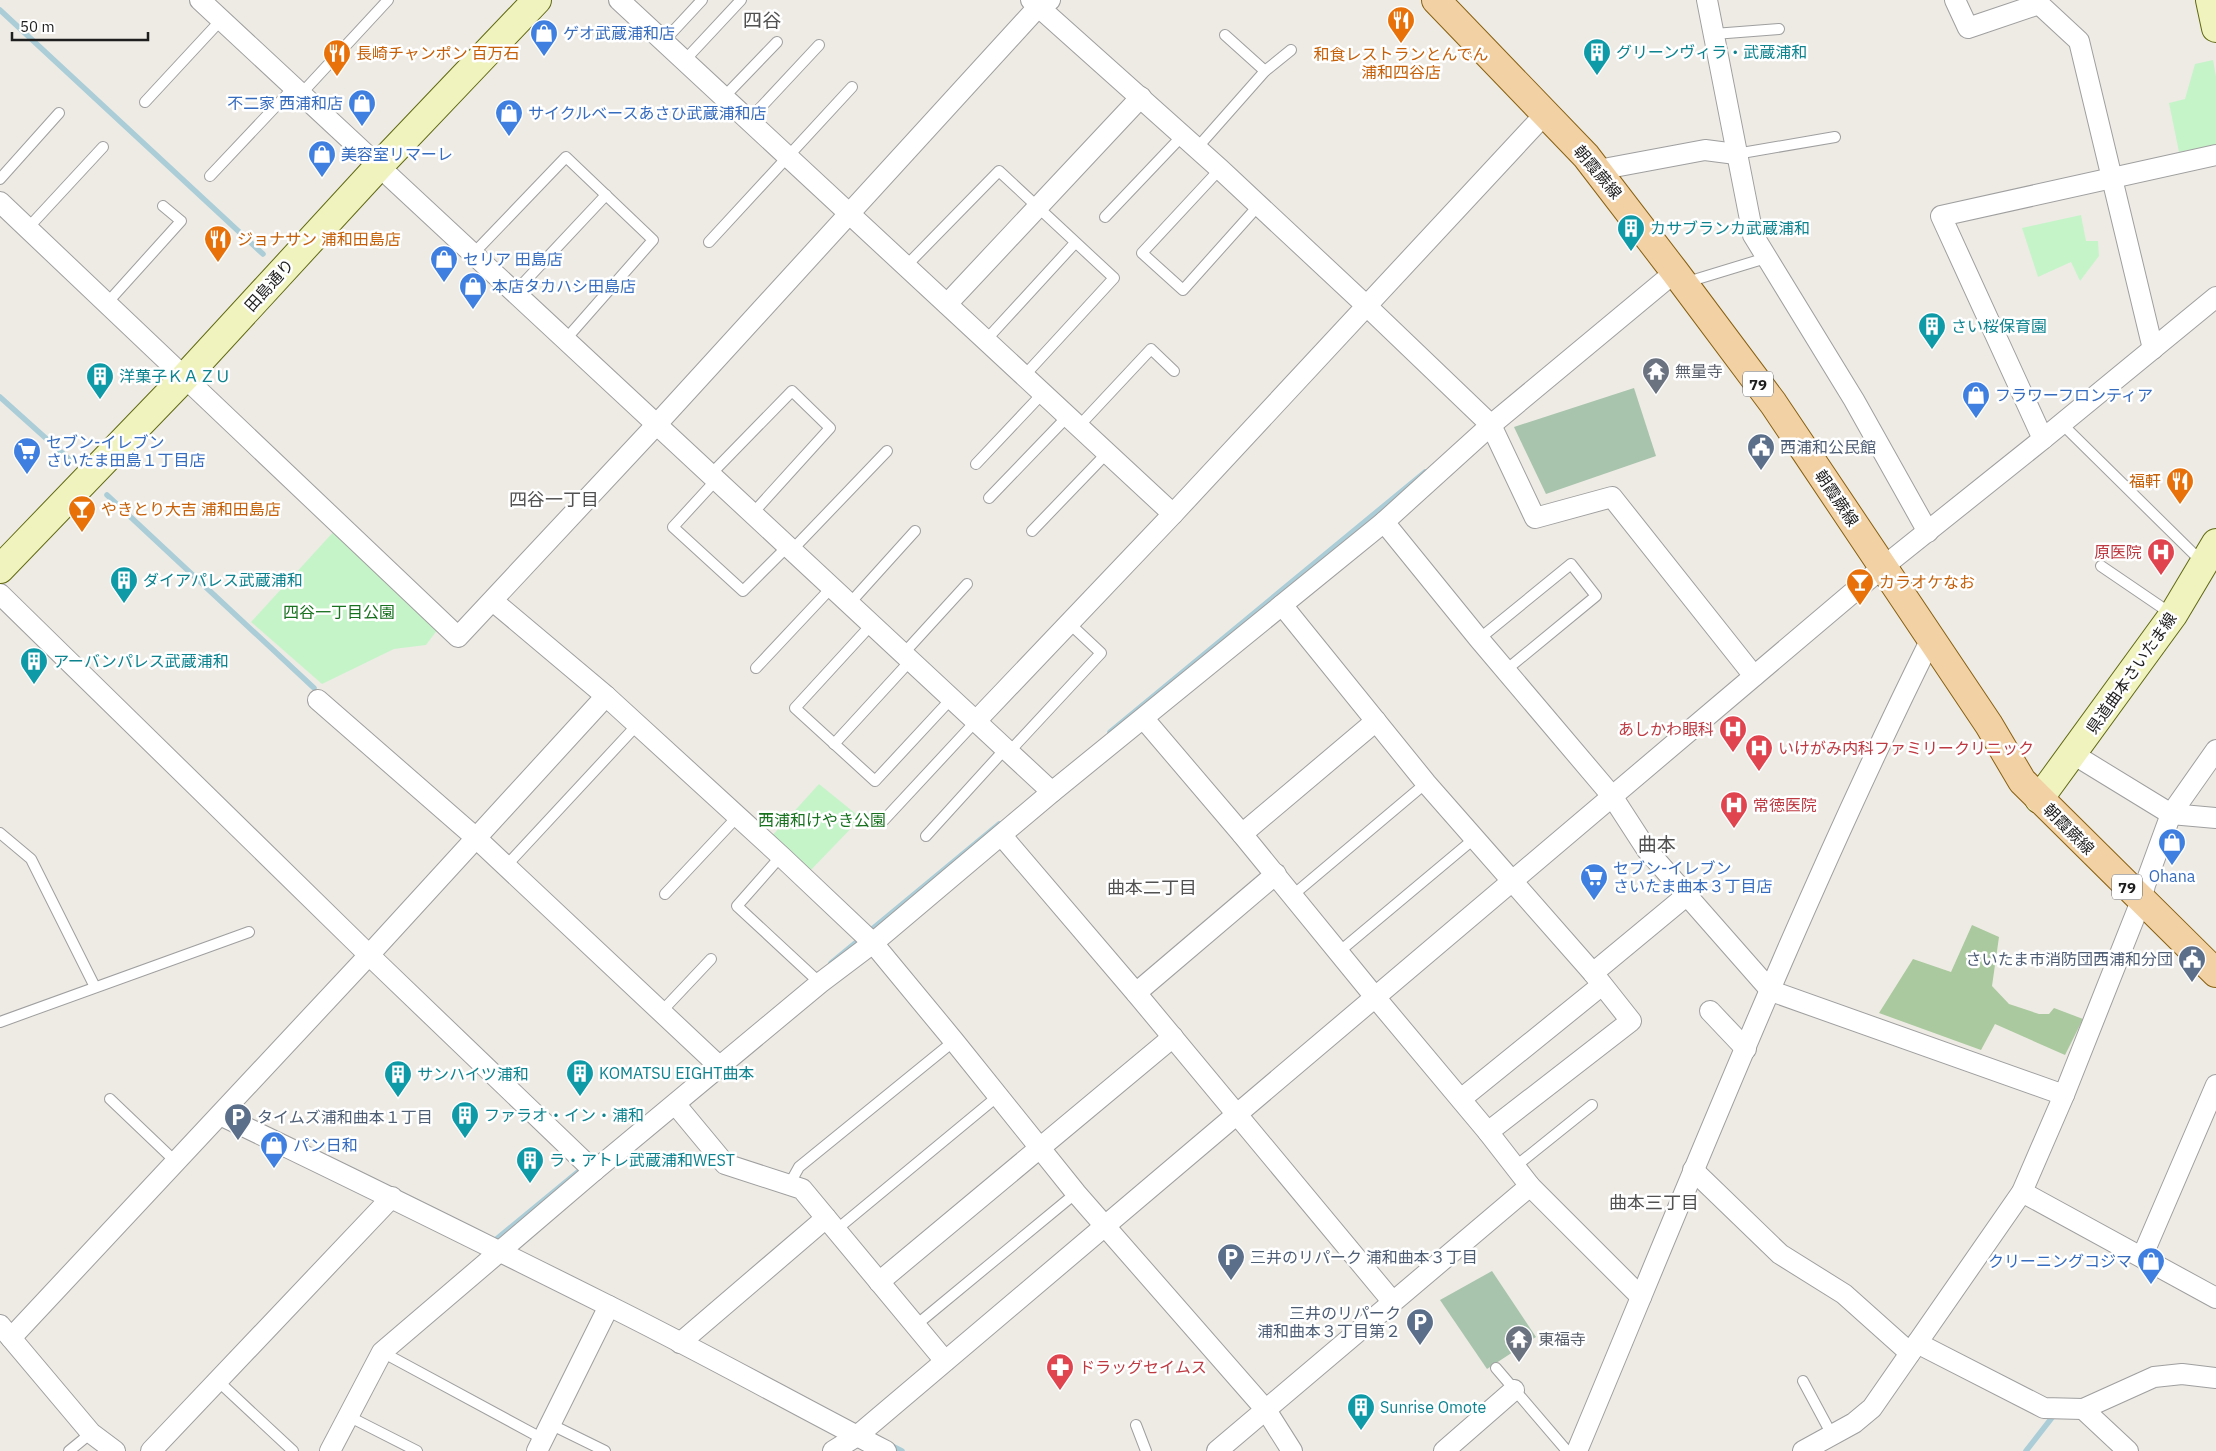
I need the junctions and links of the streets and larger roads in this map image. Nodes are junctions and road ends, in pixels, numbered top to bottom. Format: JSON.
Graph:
{"nodes":[{"id":1,"x":200,"y":0,"type":"edge"},
{"id":2,"x":536,"y":0,"type":"edge"},
{"id":3,"x":619,"y":0,"type":"edge"},
{"id":4,"x":1436,"y":0,"type":"edge"},
{"id":5,"x":1707,"y":0,"type":"edge"},
{"id":6,"x":1955,"y":0,"type":"edge"},
{"id":7,"x":1040,"y":2,"type":"edge"},
{"id":8,"x":2038,"y":2,"type":"edge"},
{"id":9,"x":1141,"y":98,"type":"junction"},
{"id":10,"x":1546,"y":113,"type":"junction"},
{"id":11,"x":1736,"y":154,"type":"junction"},
{"id":12,"x":2216,"y":155,"type":"edge"},
{"id":13,"x":379,"y":166,"type":"junction"},
{"id":14,"x":1598,"y":170,"type":"junction"},
{"id":15,"x":2111,"y":177,"type":"junction"},
{"id":16,"x":0,"y":202,"type":"edge"},
{"id":17,"x":850,"y":213,"type":"junction"},
{"id":18,"x":1679,"y":277,"type":"junction"},
{"id":19,"x":2216,"y":297,"type":"edge"},
{"id":20,"x":947,"y":304,"type":"junction"},
{"id":21,"x":1367,"y":306,"type":"junction"},
{"id":22,"x":2153,"y":349,"type":"junction"},
{"id":23,"x":185,"y":377,"type":"junction"},
{"id":24,"x":657,"y":424,"type":"junction"},
{"id":25,"x":1490,"y":425,"type":"junction"},
{"id":26,"x":2043,"y":439,"type":"junction"},
{"id":27,"x":1173,"y":514,"type":"junction"},
{"id":28,"x":1384,"y":522,"type":"junction"},
{"id":29,"x":1928,"y":532,"type":"junction"},
{"id":30,"x":2210,"y":553,"type":"edge"},
{"id":31,"x":1883,"y":566,"type":"junction"},
{"id":32,"x":0,"y":568,"type":"edge"},
{"id":33,"x":0,"y":594,"type":"edge"},
{"id":34,"x":493,"y":601,"type":"junction"},
{"id":35,"x":1282,"y":605,"type":"junction"},
{"id":36,"x":1931,"y":639,"type":"junction"},
{"id":37,"x":1754,"y":676,"type":"junction"},
{"id":38,"x":606,"y":696,"type":"junction"},
{"id":39,"x":318,"y":700,"type":"dead end"},
{"id":40,"x":1144,"y":719,"type":"junction"},
{"id":41,"x":976,"y":721,"type":"junction"},
{"id":42,"x":1376,"y":721,"type":"junction"},
{"id":43,"x":2216,"y":750,"type":"edge"},
{"id":44,"x":2073,"y":754,"type":"junction"},
{"id":45,"x":1052,"y":792,"type":"junction"},
{"id":46,"x":1612,"y":796,"type":"junction"},
{"id":47,"x":2039,"y":799,"type":"junction"},
{"id":48,"x":2171,"y":814,"type":"junction"},
{"id":49,"x":2216,"y":818,"type":"edge"},
{"id":50,"x":1242,"y":834,"type":"junction"},
{"id":51,"x":1002,"y":836,"type":"junction"},
{"id":52,"x":475,"y":837,"type":"junction"},
{"id":53,"x":1276,"y":874,"type":"junction"},
{"id":54,"x":1512,"y":881,"type":"junction"},
{"id":55,"x":1686,"y":896,"type":"junction"},
{"id":56,"x":2141,"y":901,"type":"junction"},
{"id":57,"x":873,"y":943,"type":"junction"},
{"id":58,"x":369,"y":955,"type":"junction"},
{"id":59,"x":2216,"y":973,"type":"edge"},
{"id":60,"x":1597,"y":979,"type":"junction"},
{"id":61,"x":1771,"y":991,"type":"junction"},
{"id":62,"x":1136,"y":992,"type":"junction"},
{"id":63,"x":1375,"y":997,"type":"junction"},
{"id":64,"x":1710,"y":1011,"type":"dead end"},
{"id":65,"x":1173,"y":1037,"type":"junction"},
{"id":66,"x":1746,"y":1049,"type":"junction"},
{"id":67,"x":720,"y":1067,"type":"junction"},
{"id":68,"x":2216,"y":1085,"type":"edge"},
{"id":69,"x":2064,"y":1095,"type":"junction"},
{"id":70,"x":1461,"y":1099,"type":"junction"},
{"id":71,"x":676,"y":1105,"type":"junction"},
{"id":72,"x":1237,"y":1114,"type":"junction"},
{"id":73,"x":220,"y":1115,"type":"junction"},
{"id":74,"x":1488,"y":1132,"type":"junction"},
{"id":75,"x":1040,"y":1148,"type":"junction"},
{"id":76,"x":1693,"y":1170,"type":"junction"},
{"id":77,"x":594,"y":1171,"type":"junction"},
{"id":78,"x":1530,"y":1186,"type":"junction"},
{"id":79,"x":2022,"y":1192,"type":"junction"},
{"id":80,"x":392,"y":1197,"type":"junction"},
{"id":81,"x":831,"y":1224,"type":"junction"},
{"id":82,"x":1106,"y":1226,"type":"junction"},
{"id":83,"x":498,"y":1253,"type":"junction"},
{"id":84,"x":2142,"y":1257,"type":"junction"},
{"id":85,"x":879,"y":1282,"type":"junction"},
{"id":86,"x":1641,"y":1297,"type":"junction"},
{"id":87,"x":2216,"y":1298,"type":"edge"},
{"id":88,"x":1392,"y":1301,"type":"junction"},
{"id":89,"x":609,"y":1306,"type":"junction"},
{"id":90,"x":6,"y":1332,"type":"edge"},
{"id":91,"x":680,"y":1343,"type":"junction"},
{"id":92,"x":1914,"y":1348,"type":"junction"},
{"id":93,"x":945,"y":1361,"type":"junction"},
{"id":94,"x":2216,"y":1378,"type":"edge"},
{"id":95,"x":1514,"y":1390,"type":"road end"},
{"id":96,"x":2083,"y":1409,"type":"junction"},
{"id":97,"x":1266,"y":1410,"type":"junction"},
{"id":98,"x":857,"y":1436,"type":"junction"},
{"id":99,"x":544,"y":1438,"type":"edge"},
{"id":100,"x":114,"y":1451,"type":"edge"},
{"id":101,"x":151,"y":1451,"type":"edge"},
{"id":102,"x":330,"y":1451,"type":"edge"},
{"id":103,"x":833,"y":1451,"type":"edge"},
{"id":104,"x":886,"y":1451,"type":"edge"},
{"id":105,"x":1217,"y":1451,"type":"edge"},
{"id":106,"x":1292,"y":1451,"type":"edge"},
{"id":107,"x":1444,"y":1451,"type":"edge"},
{"id":108,"x":1576,"y":1451,"type":"edge"},
{"id":109,"x":1803,"y":1451,"type":"edge"},
{"id":110,"x":2128,"y":1451,"type":"edge"}],
"edges":[{"from":1,"to":13,"type":"street"},
{"from":2,"to":13,"type":"street","name":"田島通り"},
{"from":3,"to":17,"type":"street"},
{"from":4,"to":10,"type":"main road","name":"朝霞蕨線","number":"79"},
{"from":5,"to":11,"type":"street"},
{"from":6,"to":8,"type":"street"},
{"from":7,"to":9,"type":"street"},
{"from":7,"to":17,"type":"street"},
{"from":8,"to":15,"type":"street"},
{"from":9,"to":20,"type":"street"},
{"from":9,"to":21,"type":"street"},
{"from":10,"to":14,"type":"main road","name":"朝霞蕨線","number":"79"},
{"from":10,"to":21,"type":"street"},
{"from":11,"to":14,"type":"street"},
{"from":11,"to":29,"type":"street"},
{"from":12,"to":15,"type":"street"},
{"from":13,"to":23,"type":"street","name":"田島通り"},
{"from":13,"to":24,"type":"street"},
{"from":14,"to":18,"type":"main road","name":"朝霞蕨線","number":"79"},
{"from":15,"to":22,"type":"street"},
{"from":15,"to":26,"type":"street"},
{"from":16,"to":23,"type":"street"},
{"from":17,"to":20,"type":"street"},
{"from":17,"to":24,"type":"street"},
{"from":18,"to":25,"type":"street"},
{"from":18,"to":31,"type":"main road","name":"朝霞蕨線","number":"79"},
{"from":19,"to":22,"type":"street"},
{"from":20,"to":27,"type":"street"},
{"from":21,"to":25,"type":"street"},
{"from":21,"to":27,"type":"street"},
{"from":22,"to":26,"type":"street"},
{"from":23,"to":32,"type":"street","name":"田島通り"},
{"from":23,"to":34,"type":"street"},
{"from":24,"to":34,"type":"street"},
{"from":24,"to":41,"type":"street"},
{"from":25,"to":28,"type":"street"},
{"from":25,"to":37,"type":"street"},
{"from":26,"to":29,"type":"street"},
{"from":27,"to":41,"type":"street"},
{"from":28,"to":35,"type":"street"},
{"from":28,"to":46,"type":"street"},
{"from":29,"to":31,"type":"street"},
{"from":30,"to":44,"type":"street","name":"県道曲本さいたま線"},
{"from":31,"to":36,"type":"main road","name":"朝霞蕨線","number":"79"},
{"from":31,"to":37,"type":"street"},
{"from":33,"to":58,"type":"street"},
{"from":34,"to":38,"type":"street"},
{"from":35,"to":40,"type":"street"},
{"from":35,"to":42,"type":"street"},
{"from":36,"to":47,"type":"main road","name":"朝霞蕨線","number":"79"},
{"from":36,"to":61,"type":"street"},
{"from":37,"to":46,"type":"street"},
{"from":38,"to":52,"type":"street"},
{"from":38,"to":57,"type":"street"},
{"from":39,"to":52,"type":"street"},
{"from":40,"to":45,"type":"street"},
{"from":40,"to":50,"type":"street"},
{"from":41,"to":45,"type":"street"},
{"from":42,"to":50,"type":"street"},
{"from":42,"to":54,"type":"street"},
{"from":43,"to":48,"type":"street"},
{"from":44,"to":47,"type":"street","name":"県道曲本さいたま線"},
{"from":44,"to":48,"type":"street"},
{"from":45,"to":51,"type":"street"},
{"from":46,"to":54,"type":"street"},
{"from":46,"to":55,"type":"street"},
{"from":47,"to":56,"type":"main road","name":"朝霞蕨線","number":"79"},
{"from":48,"to":49,"type":"street"},
{"from":48,"to":56,"type":"street"},
{"from":50,"to":53,"type":"street"},
{"from":51,"to":57,"type":"street"},
{"from":51,"to":62,"type":"street"},
{"from":52,"to":58,"type":"street"},
{"from":52,"to":67,"type":"street"},
{"from":53,"to":62,"type":"street"},
{"from":53,"to":63,"type":"street"},
{"from":54,"to":60,"type":"street"},
{"from":54,"to":63,"type":"street"},
{"from":55,"to":60,"type":"street"},
{"from":55,"to":61,"type":"street"},
{"from":56,"to":59,"type":"main road","name":"朝霞蕨線","number":"79"},
{"from":56,"to":69,"type":"street"},
{"from":57,"to":67,"type":"street"},
{"from":57,"to":75,"type":"street"},
{"from":58,"to":73,"type":"street"},
{"from":58,"to":77,"type":"street"},
{"from":60,"to":70,"type":"street"},
{"from":60,"to":74,"type":"street"},
{"from":61,"to":66,"type":"street"},
{"from":61,"to":69,"type":"street"},
{"from":62,"to":65,"type":"street"},
{"from":63,"to":70,"type":"street"},
{"from":63,"to":72,"type":"street"},
{"from":64,"to":66,"type":"street"},
{"from":65,"to":72,"type":"street"},
{"from":65,"to":75,"type":"street"},
{"from":66,"to":76,"type":"street"},
{"from":67,"to":71,"type":"street"},
{"from":68,"to":84,"type":"street"},
{"from":69,"to":79,"type":"street"},
{"from":70,"to":74,"type":"street"},
{"from":71,"to":77,"type":"street"},
{"from":71,"to":81,"type":"street"},
{"from":72,"to":82,"type":"street"},
{"from":72,"to":88,"type":"street"},
{"from":73,"to":80,"type":"street"},
{"from":73,"to":90,"type":"street"},
{"from":74,"to":78,"type":"street"},
{"from":75,"to":82,"type":"street"},
{"from":75,"to":85,"type":"street"},
{"from":76,"to":86,"type":"street"},
{"from":76,"to":92,"type":"street"},
{"from":77,"to":83,"type":"street"},
{"from":78,"to":86,"type":"street"},
{"from":78,"to":88,"type":"street"},
{"from":79,"to":84,"type":"street"},
{"from":79,"to":92,"type":"street"},
{"from":80,"to":83,"type":"street"},
{"from":80,"to":101,"type":"street"},
{"from":81,"to":85,"type":"street"},
{"from":81,"to":91,"type":"street"},
{"from":82,"to":93,"type":"street"},
{"from":82,"to":97,"type":"street"},
{"from":83,"to":89,"type":"street"},
{"from":83,"to":102,"type":"street"},
{"from":84,"to":87,"type":"street"},
{"from":85,"to":93,"type":"street"},
{"from":86,"to":108,"type":"street"},
{"from":88,"to":97,"type":"street"},
{"from":89,"to":91,"type":"street"},
{"from":89,"to":99,"type":"street"},
{"from":90,"to":100,"type":"street"},
{"from":91,"to":98,"type":"street"},
{"from":92,"to":96,"type":"street"},
{"from":92,"to":109,"type":"street"},
{"from":93,"to":98,"type":"street"},
{"from":94,"to":96,"type":"street"},
{"from":95,"to":107,"type":"street"},
{"from":96,"to":110,"type":"street"},
{"from":97,"to":105,"type":"street"},
{"from":97,"to":106,"type":"street"},
{"from":98,"to":103,"type":"street"},
{"from":98,"to":104,"type":"street"}]}
